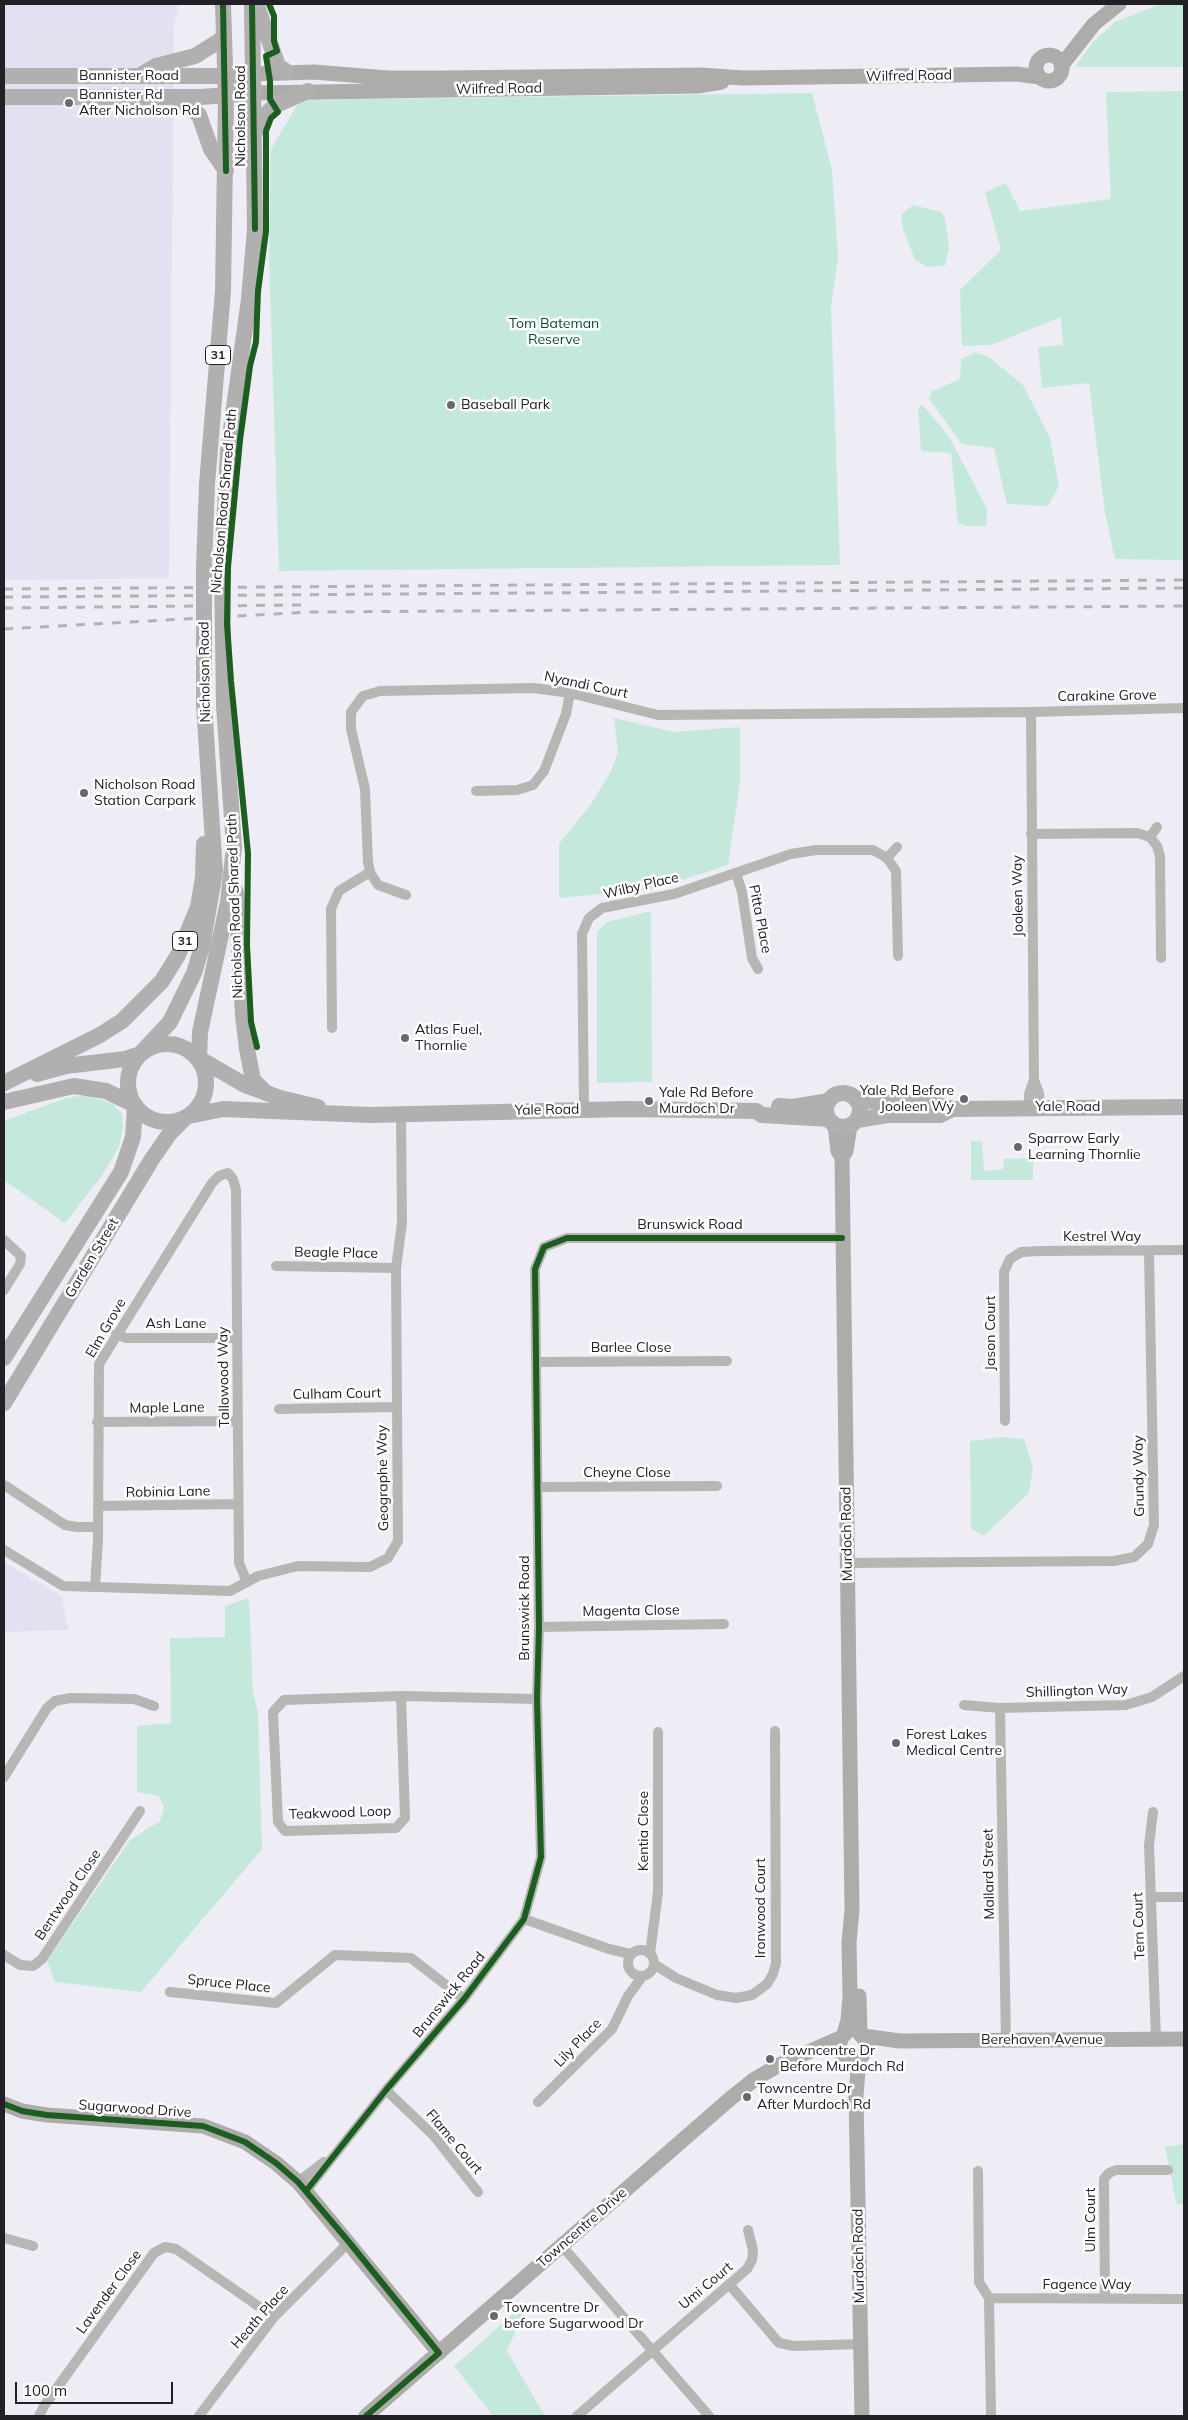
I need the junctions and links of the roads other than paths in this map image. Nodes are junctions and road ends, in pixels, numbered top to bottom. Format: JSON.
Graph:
{"nodes":[{"id":1,"x":223,"y":4,"type":"edge"},
{"id":2,"x":252,"y":4,"type":"edge"},
{"id":3,"x":257,"y":4,"type":"edge"},
{"id":4,"x":1119,"y":4,"type":"edge"},
{"id":5,"x":224,"y":36,"type":"junction"},
{"id":6,"x":1059,"y":61,"type":"junction"},
{"id":7,"x":1038,"y":71,"type":"junction"},
{"id":8,"x":287,"y":72,"type":"junction"},
{"id":9,"x":254,"y":74,"type":"junction"},
{"id":10,"x":140,"y":75,"type":"junction"},
{"id":11,"x":4,"y":76,"type":"edge"},
{"id":12,"x":226,"y":76,"type":"junction"},
{"id":13,"x":743,"y":78,"type":"junction"},
{"id":14,"x":308,"y":91,"type":"junction"},
{"id":15,"x":254,"y":93,"type":"junction"},
{"id":16,"x":226,"y":96,"type":"junction"},
{"id":17,"x":4,"y":97,"type":"edge"},
{"id":18,"x":174,"y":97,"type":"junction"},
{"id":19,"x":254,"y":136,"type":"junction"},
{"id":20,"x":226,"y":171,"type":"junction"},
{"id":21,"x":570,"y":694,"type":"junction"},
{"id":22,"x":1184,"y":708,"type":"edge"},
{"id":23,"x":1031,"y":712,"type":"junction"},
{"id":24,"x":476,"y":790,"type":"dead end"},
{"id":25,"x":212,"y":816,"type":"junction"},
{"id":26,"x":1157,"y":827,"type":"dead end"},
{"id":27,"x":1031,"y":834,"type":"junction"},
{"id":28,"x":1150,"y":837,"type":"junction"},
{"id":29,"x":234,"y":847,"type":"junction"},
{"id":30,"x":897,"y":847,"type":"dead end"},
{"id":31,"x":887,"y":858,"type":"junction"},
{"id":32,"x":370,"y":872,"type":"junction"},
{"id":33,"x":736,"y":873,"type":"junction"},
{"id":34,"x":406,"y":895,"type":"dead end"},
{"id":35,"x":898,"y":956,"type":"dead end"},
{"id":36,"x":1161,"y":958,"type":"dead end"},
{"id":37,"x":758,"y":969,"type":"dead end"},
{"id":38,"x":332,"y":1028,"type":"dead end"},
{"id":39,"x":141,"y":1053,"type":"junction"},
{"id":40,"x":200,"y":1059,"type":"junction"},
{"id":41,"x":4,"y":1083,"type":"edge"},
{"id":42,"x":266,"y":1093,"type":"junction"},
{"id":43,"x":856,"y":1100,"type":"junction"},
{"id":44,"x":829,"y":1101,"type":"junction"},
{"id":45,"x":4,"y":1102,"type":"edge"},
{"id":46,"x":134,"y":1105,"type":"junction"},
{"id":47,"x":1034,"y":1107,"type":"junction"},
{"id":48,"x":1184,"y":1107,"type":"edge"},
{"id":49,"x":584,"y":1109,"type":"junction"},
{"id":50,"x":952,"y":1109,"type":"junction"},
{"id":51,"x":756,"y":1110,"type":"junction"},
{"id":52,"x":401,"y":1113,"type":"junction"},
{"id":53,"x":339,"y":1114,"type":"junction"},
{"id":54,"x":187,"y":1117,"type":"junction"},
{"id":55,"x":843,"y":1122,"type":"junction"},
{"id":56,"x":228,"y":1173,"type":"joint"},
{"id":57,"x":842,"y":1238,"type":"junction"},
{"id":58,"x":4,"y":1240,"type":"edge"},
{"id":59,"x":1184,"y":1250,"type":"edge"},
{"id":60,"x":1149,"y":1251,"type":"junction"},
{"id":61,"x":1021,"y":1252,"type":"joint"},
{"id":62,"x":276,"y":1266,"type":"dead end"},
{"id":63,"x":396,"y":1268,"type":"junction"},
{"id":64,"x":78,"y":1282,"type":"junction"},
{"id":65,"x":4,"y":1290,"type":"edge"},
{"id":66,"x":116,"y":1334,"type":"junction"},
{"id":67,"x":237,"y":1338,"type":"junction"},
{"id":68,"x":7,"y":1353,"type":"edge"},
{"id":69,"x":727,"y":1361,"type":"dead end"},
{"id":70,"x":536,"y":1362,"type":"junction"},
{"id":71,"x":4,"y":1403,"type":"edge"},
{"id":72,"x":396,"y":1407,"type":"junction"},
{"id":73,"x":279,"y":1409,"type":"dead end"},
{"id":74,"x":238,"y":1421,"type":"junction"},
{"id":75,"x":1005,"y":1421,"type":"dead end"},
{"id":76,"x":97,"y":1422,"type":"junction"},
{"id":77,"x":4,"y":1485,"type":"edge"},
{"id":78,"x":717,"y":1486,"type":"dead end"},
{"id":79,"x":537,"y":1487,"type":"junction"},
{"id":80,"x":238,"y":1504,"type":"junction"},
{"id":81,"x":98,"y":1506,"type":"junction"},
{"id":82,"x":98,"y":1527,"type":"junction"},
{"id":83,"x":4,"y":1550,"type":"edge"},
{"id":84,"x":848,"y":1563,"type":"junction"},
{"id":85,"x":247,"y":1582,"type":"junction"},
{"id":86,"x":94,"y":1587,"type":"junction"},
{"id":87,"x":724,"y":1624,"type":"dead end"},
{"id":88,"x":539,"y":1627,"type":"junction"},
{"id":89,"x":1184,"y":1676,"type":"edge"},
{"id":90,"x":401,"y":1696,"type":"junction"},
{"id":91,"x":537,"y":1699,"type":"junction"},
{"id":92,"x":964,"y":1705,"type":"dead end"},
{"id":93,"x":154,"y":1706,"type":"dead end"},
{"id":94,"x":1000,"y":1708,"type":"junction"},
{"id":95,"x":774,"y":1731,"type":"dead end"},
{"id":96,"x":658,"y":1732,"type":"dead end"},
{"id":97,"x":4,"y":1777,"type":"edge"},
{"id":98,"x":140,"y":1811,"type":"dead end"},
{"id":99,"x":1153,"y":1812,"type":"dead end"},
{"id":100,"x":1152,"y":1897,"type":"junction"},
{"id":101,"x":1184,"y":1897,"type":"edge"},
{"id":102,"x":852,"y":1910,"type":"junction"},
{"id":103,"x":524,"y":1920,"type":"junction"},
{"id":104,"x":653,"y":1929,"type":"junction"},
{"id":105,"x":609,"y":1949,"type":"junction"},
{"id":106,"x":635,"y":1952,"type":"junction"},
{"id":107,"x":650,"y":1954,"type":"junction"},
{"id":108,"x":4,"y":1955,"type":"edge"},
{"id":109,"x":654,"y":1964,"type":"junction"},
{"id":110,"x":629,"y":1969,"type":"junction"},
{"id":111,"x":645,"y":1975,"type":"junction"},
{"id":112,"x":676,"y":1978,"type":"junction"},
{"id":113,"x":170,"y":1992,"type":"dead end"},
{"id":114,"x":628,"y":1996,"type":"junction"},
{"id":115,"x":464,"y":1999,"type":"junction"},
{"id":116,"x":843,"y":2035,"type":"junction"},
{"id":117,"x":862,"y":2035,"type":"junction"},
{"id":118,"x":1156,"y":2039,"type":"junction"},
{"id":119,"x":1184,"y":2039,"type":"edge"},
{"id":120,"x":1006,"y":2040,"type":"junction"},
{"id":121,"x":900,"y":2041,"type":"junction"},
{"id":122,"x":807,"y":2053,"type":"junction"},
{"id":123,"x":853,"y":2055,"type":"junction"},
{"id":124,"x":386,"y":2090,"type":"junction"},
{"id":125,"x":538,"y":2102,"type":"dead end"},
{"id":126,"x":4,"y":2104,"type":"edge"},
{"id":127,"x":1168,"y":2170,"type":"dead end"},
{"id":128,"x":978,"y":2171,"type":"dead end"},
{"id":129,"x":302,"y":2187,"type":"junction"},
{"id":130,"x":478,"y":2192,"type":"dead end"},
{"id":131,"x":748,"y":2230,"type":"dead end"},
{"id":132,"x":4,"y":2238,"type":"edge"},
{"id":133,"x":349,"y":2242,"type":"junction"},
{"id":134,"x":33,"y":2246,"type":"dead end"},
{"id":135,"x":562,"y":2246,"type":"junction"},
{"id":136,"x":729,"y":2284,"type":"junction"},
{"id":137,"x":989,"y":2298,"type":"junction"},
{"id":138,"x":1105,"y":2299,"type":"junction"},
{"id":139,"x":1184,"y":2299,"type":"edge"},
{"id":140,"x":274,"y":2317,"type":"junction"},
{"id":141,"x":861,"y":2344,"type":"junction"},
{"id":142,"x":652,"y":2350,"type":"junction"},
{"id":143,"x":439,"y":2354,"type":"junction"},
{"id":144,"x":39,"y":2416,"type":"edge"},
{"id":145,"x":199,"y":2416,"type":"edge"},
{"id":146,"x":366,"y":2416,"type":"edge"},
{"id":147,"x":577,"y":2416,"type":"edge"},
{"id":148,"x":709,"y":2416,"type":"edge"},
{"id":149,"x":862,"y":2416,"type":"edge"},
{"id":150,"x":991,"y":2416,"type":"edge"}],
"edges":[{"from":1,"to":5,"type":"main road","name":"Nicholson Road","number":"31"},
{"from":2,"to":9,"type":"main road","name":"Nicholson Road","number":"31"},
{"from":3,"to":8,"type":"main road"},
{"from":4,"to":6,"type":"main road"},
{"from":5,"to":10,"type":"main road"},
{"from":5,"to":12,"type":"main road","name":"Nicholson Road","number":"31"},
{"from":6,"to":7,"type":"main road"},
{"from":6,"to":7,"type":"main road"},
{"from":7,"to":13,"type":"main road","name":"Wilfred Road"},
{"from":8,"to":9,"type":"main road","name":"Wilfred Road"},
{"from":8,"to":13,"type":"main road","name":"Wilfred Road"},
{"from":9,"to":12,"type":"main road","name":"Bannister Road"},
{"from":9,"to":15,"type":"main road","name":"Nicholson Road","number":"31"},
{"from":10,"to":11,"type":"main road","name":"Bannister Road"},
{"from":10,"to":12,"type":"main road","name":"Bannister Road"},
{"from":12,"to":16,"type":"main road","name":"Nicholson Road","number":"31"},
{"from":13,"to":14,"type":"main road","name":"Wilfred Road"},
{"from":14,"to":15,"type":"main road","name":"Wilfred Road"},
{"from":14,"to":19,"type":"main road"},
{"from":15,"to":16,"type":"main road","name":"Bannister Road"},
{"from":15,"to":19,"type":"main road","name":"Nicholson Road","number":"31"},
{"from":16,"to":18,"type":"main road","name":"Bannister Road"},
{"from":16,"to":20,"type":"main road","name":"Nicholson Road","number":"31"},
{"from":17,"to":18,"type":"main road","name":"Bannister Road"},
{"from":18,"to":20,"type":"main road"},
{"from":19,"to":29,"type":"main road","name":"Nicholson Road","number":"31"},
{"from":20,"to":25,"type":"main road","name":"Nicholson Road","number":"31"},
{"from":21,"to":23,"type":"street","name":"Nyandi Court"},
{"from":21,"to":24,"type":"street"},
{"from":21,"to":32,"type":"street","name":"Nyandi Court"},
{"from":22,"to":23,"type":"street","name":"Carakine Grove"},
{"from":23,"to":27,"type":"street","name":"Jooleen Way"},
{"from":25,"to":39,"type":"main road","name":"Nicholson Road","number":"31"},
{"from":25,"to":41,"type":"main road","number":"31"},
{"from":26,"to":28,"type":"street"},
{"from":27,"to":28,"type":"street"},
{"from":27,"to":47,"type":"street","name":"Jooleen Way"},
{"from":28,"to":36,"type":"street"},
{"from":29,"to":40,"type":"main road","name":"Nicholson Road","number":"31"},
{"from":29,"to":42,"type":"main road"},
{"from":30,"to":31,"type":"street"},
{"from":31,"to":33,"type":"street","name":"Wilby Place"},
{"from":31,"to":35,"type":"street"},
{"from":32,"to":34,"type":"street"},
{"from":32,"to":38,"type":"street"},
{"from":33,"to":37,"type":"street","name":"Pitta Place"},
{"from":33,"to":49,"type":"street","name":"Wilby Place"},
{"from":39,"to":40,"type":"main road","number":"31"},
{"from":39,"to":41,"type":"main road","number":"31"},
{"from":39,"to":46,"type":"main road","number":"31"},
{"from":40,"to":42,"type":"main road","name":"Yale Road"},
{"from":40,"to":54,"type":"main road","number":"31"},
{"from":42,"to":53,"type":"main road","name":"Yale Road"},
{"from":43,"to":44,"type":"main road"},
{"from":43,"to":50,"type":"main road","name":"Yale Road"},
{"from":43,"to":55,"type":"main road"},
{"from":44,"to":51,"type":"main road","name":"Yale Road"},
{"from":44,"to":55,"type":"main road"},
{"from":45,"to":46,"type":"main road"},
{"from":46,"to":54,"type":"main road"},
{"from":46,"to":68,"type":"main road","name":"Garden Street"},
{"from":47,"to":48,"type":"main road","name":"Yale Road"},
{"from":47,"to":50,"type":"main road","name":"Yale Road"},
{"from":49,"to":51,"type":"main road","name":"Yale Road"},
{"from":49,"to":52,"type":"main road","name":"Yale Road"},
{"from":50,"to":55,"type":"main road","name":"Yale Road"},
{"from":51,"to":55,"type":"main road","name":"Yale Road"},
{"from":52,"to":53,"type":"main road","name":"Yale Road"},
{"from":52,"to":63,"type":"street","name":"Geographe Way"},
{"from":53,"to":54,"type":"main road","name":"Yale Road"},
{"from":54,"to":64,"type":"main road","name":"Garden Street"},
{"from":55,"to":57,"type":"main road","name":"Murdoch Road"},
{"from":56,"to":66,"type":"street","name":"Elm Grove"},
{"from":56,"to":67,"type":"street","name":"Tallowood Way"},
{"from":57,"to":70,"type":"street","name":"Brunswick Road"},
{"from":57,"to":84,"type":"main road","name":"Murdoch Road"},
{"from":58,"to":65,"type":"street"},
{"from":59,"to":60,"type":"street","name":"Kestrel Way"},
{"from":60,"to":61,"type":"street","name":"Kestrel Way"},
{"from":60,"to":84,"type":"street","name":"Grundy Way"},
{"from":61,"to":75,"type":"street","name":"Jason Court"},
{"from":62,"to":63,"type":"street","name":"Beagle Place"},
{"from":63,"to":72,"type":"street","name":"Geographe Way"},
{"from":64,"to":68,"type":"main road"},
{"from":64,"to":71,"type":"main road","name":"Garden Street"},
{"from":66,"to":67,"type":"street","name":"Ash Lane"},
{"from":66,"to":76,"type":"street","name":"Elm Grove"},
{"from":67,"to":74,"type":"street","name":"Tallowood Way"},
{"from":69,"to":70,"type":"street","name":"Barlee Close"},
{"from":70,"to":79,"type":"street","name":"Brunswick Road"},
{"from":72,"to":73,"type":"street","name":"Culham Court"},
{"from":72,"to":85,"type":"street","name":"Geographe Way"},
{"from":74,"to":76,"type":"street","name":"Maple Lane"},
{"from":74,"to":80,"type":"street","name":"Tallowood Way"},
{"from":76,"to":81,"type":"street","name":"Elm Grove"},
{"from":77,"to":82,"type":"street"},
{"from":78,"to":79,"type":"street","name":"Cheyne Close"},
{"from":79,"to":88,"type":"street","name":"Brunswick Road"},
{"from":80,"to":81,"type":"street","name":"Robinia Lane"},
{"from":80,"to":85,"type":"street","name":"Tallowood Way"},
{"from":81,"to":82,"type":"street","name":"Elm Grove"},
{"from":82,"to":86,"type":"street","name":"Elm Grove"},
{"from":83,"to":86,"type":"street","name":"Geographe Way"},
{"from":84,"to":102,"type":"main road","name":"Murdoch Road"},
{"from":85,"to":86,"type":"street","name":"Geographe Way"},
{"from":87,"to":88,"type":"street","name":"Magenta Close"},
{"from":88,"to":91,"type":"street","name":"Brunswick Road"},
{"from":89,"to":94,"type":"street","name":"Shillington Way"},
{"from":90,"to":90,"type":"street","name":"Teakwood Loop"},
{"from":90,"to":91,"type":"street","name":"Teakwood Loop"},
{"from":91,"to":103,"type":"street","name":"Brunswick Road"},
{"from":92,"to":94,"type":"street","name":"Shillington Way"},
{"from":93,"to":97,"type":"street"},
{"from":94,"to":120,"type":"street","name":"Mallard Street"},
{"from":95,"to":112,"type":"street","name":"Ironwood Court"},
{"from":96,"to":104,"type":"street","name":"Kentia Close"},
{"from":98,"to":108,"type":"street","name":"Bentwood Close"},
{"from":99,"to":100,"type":"street","name":"Tern Court"},
{"from":100,"to":101,"type":"street"},
{"from":100,"to":118,"type":"street","name":"Tern Court"},
{"from":102,"to":116,"type":"main road","name":"Murdoch Road"},
{"from":102,"to":117,"type":"main road","name":"Murdoch Road"},
{"from":103,"to":105,"type":"street","name":"Ironwood Court"},
{"from":103,"to":115,"type":"street","name":"Brunswick Road"},
{"from":104,"to":106,"type":"street","name":"Kentia Close"},
{"from":104,"to":107,"type":"street","name":"Kentia Close"},
{"from":105,"to":106,"type":"street","name":"Ironwood Court"},
{"from":105,"to":110,"type":"street","name":"Ironwood Court"},
{"from":106,"to":107,"type":"street","name":"Ironwood Court"},
{"from":106,"to":110,"type":"street"},
{"from":107,"to":109,"type":"street"},
{"from":109,"to":111,"type":"street"},
{"from":109,"to":112,"type":"street","name":"Ironwood Court"},
{"from":110,"to":111,"type":"street","name":"Ironwood Court"},
{"from":110,"to":114,"type":"street","name":"Lily Place"},
{"from":111,"to":112,"type":"street","name":"Ironwood Court"},
{"from":111,"to":114,"type":"street","name":"Lily Place"},
{"from":113,"to":115,"type":"street","name":"Spruce Place"},
{"from":114,"to":125,"type":"street","name":"Lily Place"},
{"from":115,"to":124,"type":"street","name":"Brunswick Road"},
{"from":116,"to":117,"type":"main road"},
{"from":116,"to":122,"type":"main road","name":"Towncentre Drive"},
{"from":116,"to":123,"type":"main road","name":"Murdoch Road"},
{"from":117,"to":121,"type":"main road","name":"Berehaven Avenue"},
{"from":117,"to":123,"type":"main road","name":"Murdoch Road"},
{"from":118,"to":119,"type":"main road","name":"Berehaven Avenue"},
{"from":118,"to":120,"type":"main road","name":"Berehaven Avenue"},
{"from":120,"to":121,"type":"main road","name":"Berehaven Avenue"},
{"from":121,"to":123,"type":"main road","name":"Berehaven Avenue"},
{"from":122,"to":123,"type":"main road","name":"Towncentre Drive"},
{"from":122,"to":135,"type":"main road","name":"Towncentre Drive"},
{"from":123,"to":141,"type":"main road","name":"Murdoch Road"},
{"from":124,"to":129,"type":"street","name":"Brunswick Road"},
{"from":124,"to":130,"type":"street","name":"Flame Court"},
{"from":126,"to":129,"type":"main road","name":"Sugarwood Drive"},
{"from":127,"to":138,"type":"street","name":"Ulm Court"},
{"from":128,"to":137,"type":"street"},
{"from":129,"to":133,"type":"main road","name":"Sugarwood Drive"},
{"from":131,"to":136,"type":"street","name":"Umi Court"},
{"from":132,"to":134,"type":"street"},
{"from":133,"to":140,"type":"street","name":"Heath Place"},
{"from":133,"to":143,"type":"main road","name":"Sugarwood Drive"},
{"from":135,"to":142,"type":"street"},
{"from":135,"to":143,"type":"main road","name":"Towncentre Drive"},
{"from":136,"to":141,"type":"street"},
{"from":136,"to":142,"type":"street","name":"Umi Court"},
{"from":137,"to":138,"type":"street","name":"Fagence Way"},
{"from":137,"to":150,"type":"street"},
{"from":138,"to":139,"type":"street","name":"Fagence Way"},
{"from":140,"to":144,"type":"street","name":"Lavender Close"},
{"from":140,"to":145,"type":"street","name":"Heath Place"},
{"from":141,"to":149,"type":"main road","name":"Murdoch Road"},
{"from":142,"to":147,"type":"street","name":"Umi Court"},
{"from":142,"to":148,"type":"street"},
{"from":143,"to":146,"type":"main road","name":"Towncentre Drive"}]}
